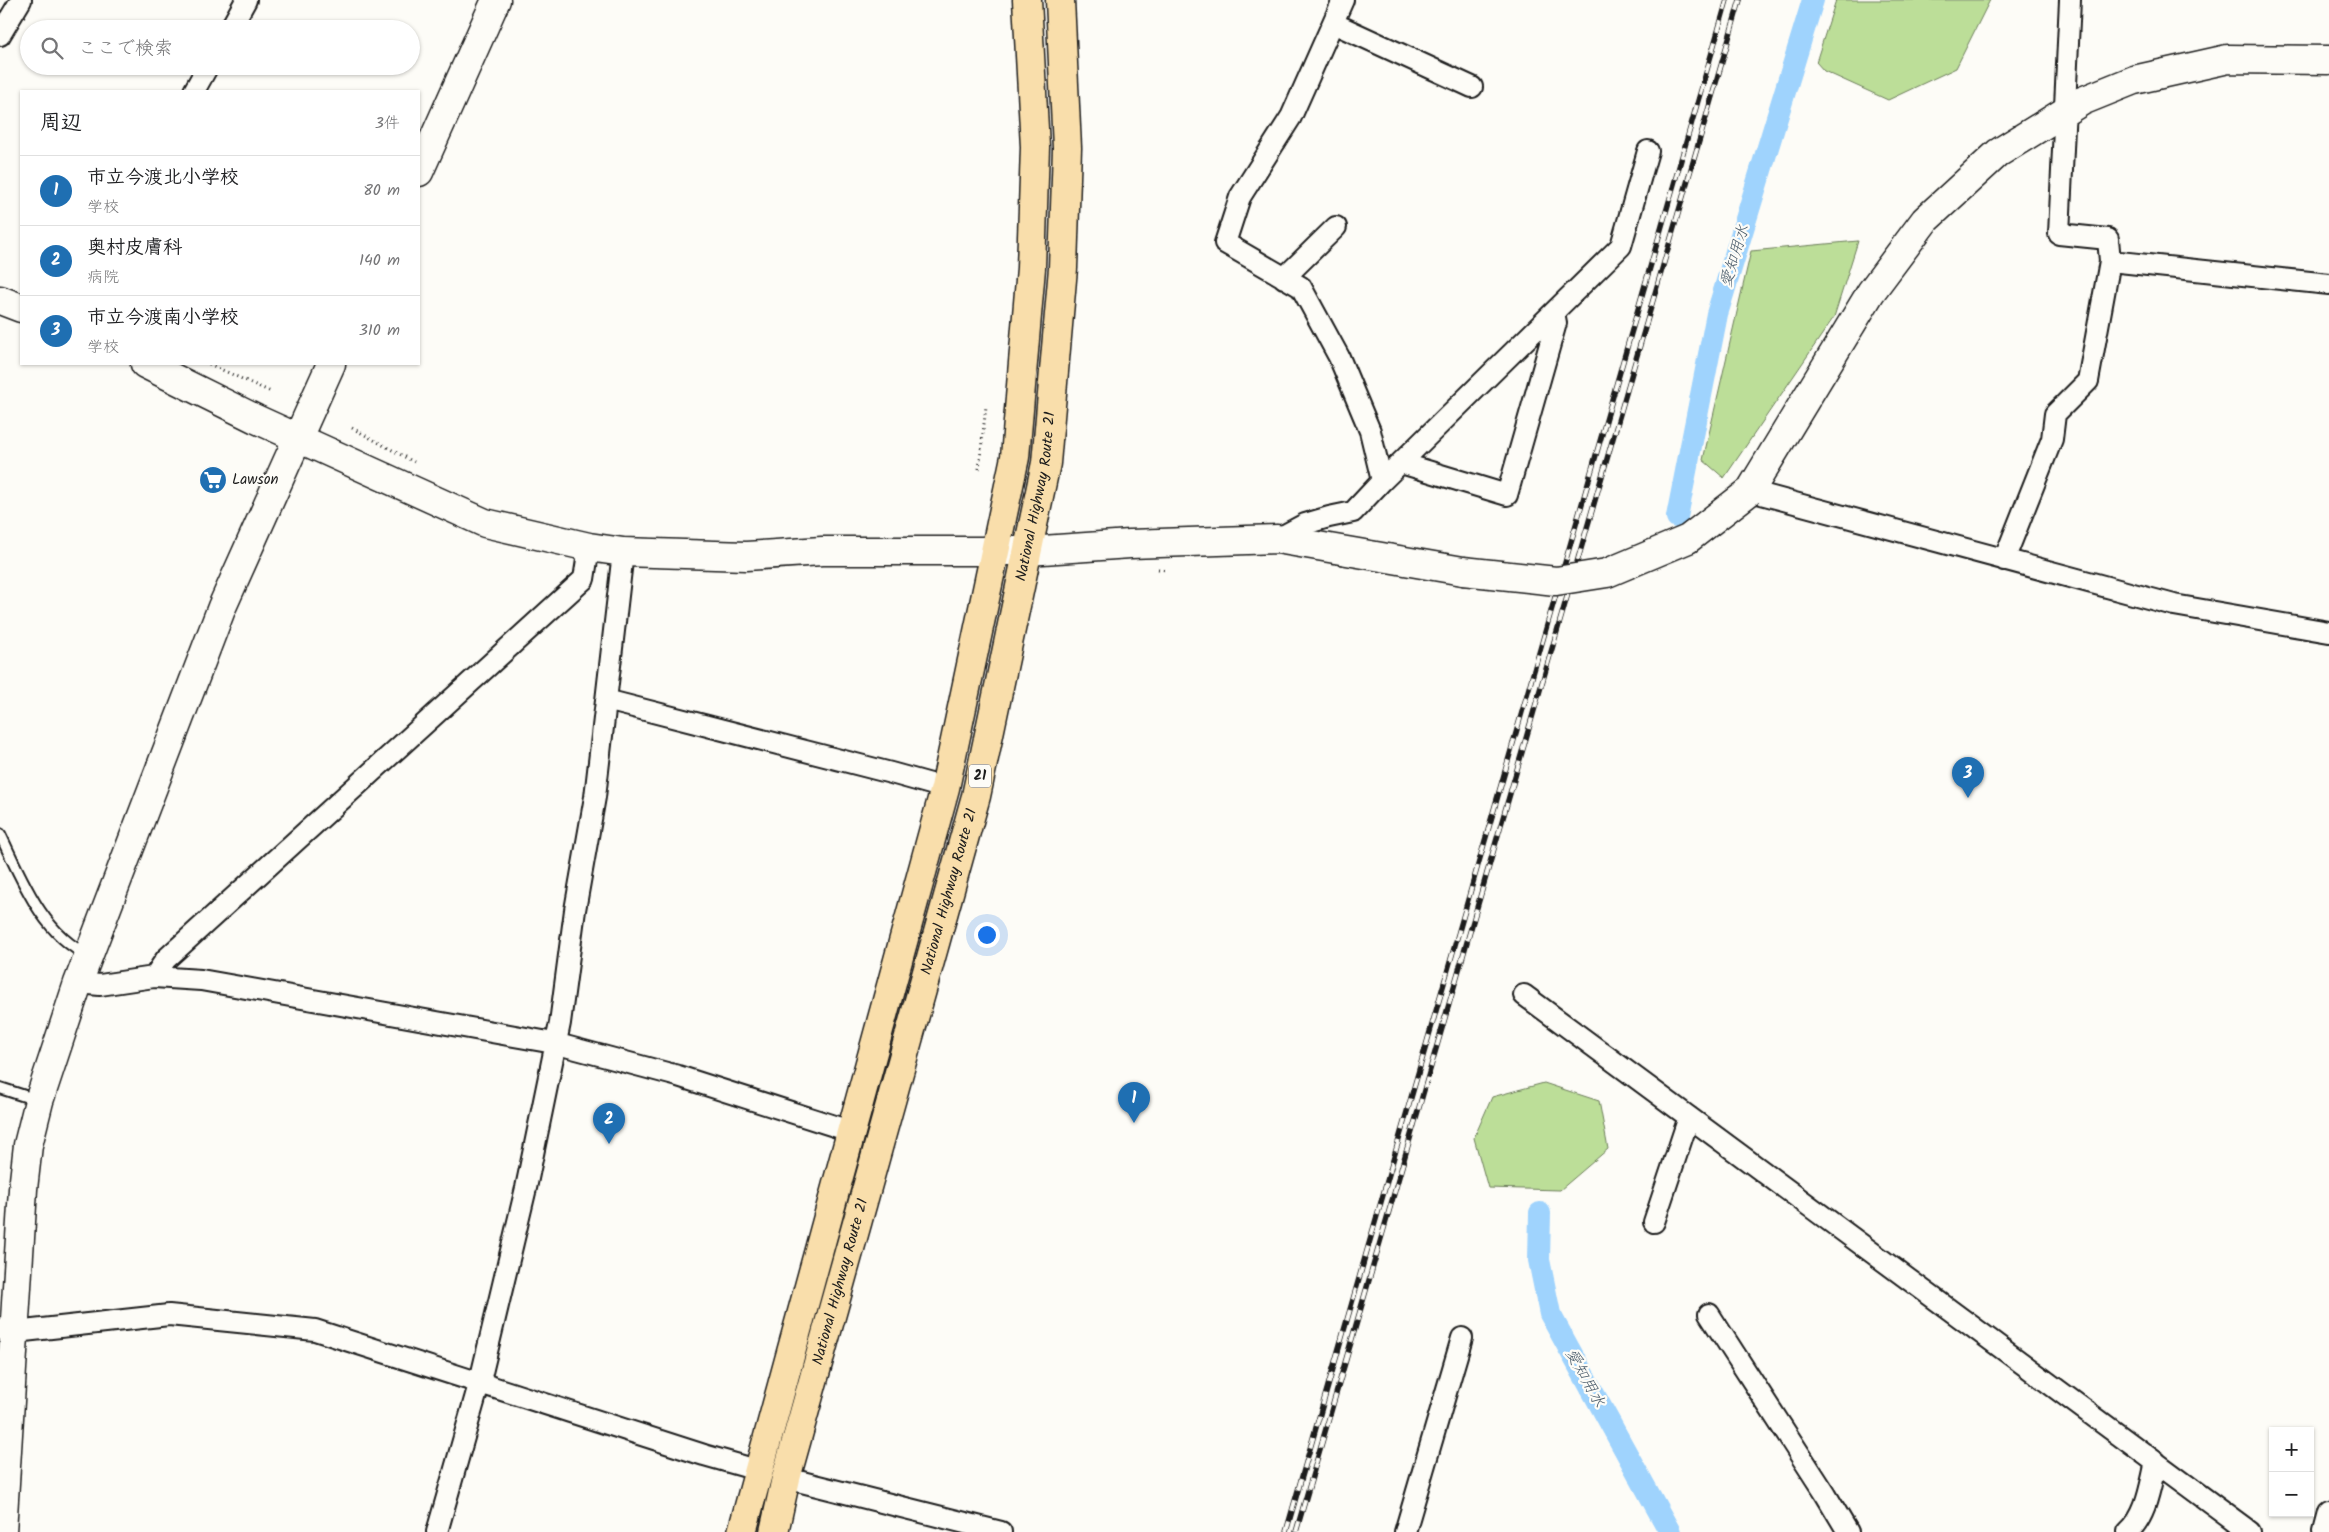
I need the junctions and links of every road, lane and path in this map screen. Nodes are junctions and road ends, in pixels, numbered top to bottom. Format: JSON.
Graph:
{"nodes":[{"id":1,"x":21,"y":0,"type":"edge"},
{"id":2,"x":246,"y":0,"type":"edge"},
{"id":3,"x":1027,"y":0,"type":"edge"},
{"id":4,"x":1060,"y":0,"type":"edge"},
{"id":5,"x":1343,"y":0,"type":"edge"},
{"id":6,"x":2070,"y":0,"type":"edge"},
{"id":7,"x":491,"y":3,"type":"edge"},
{"id":8,"x":235,"y":20,"type":"edge"},
{"id":9,"x":1333,"y":23,"type":"junction"},
{"id":10,"x":0,"y":35,"type":"edge"},
{"id":11,"x":2329,"y":60,"type":"edge"},
{"id":12,"x":203,"y":75,"type":"edge"},
{"id":13,"x":1472,"y":87,"type":"dead end"},
{"id":14,"x":195,"y":90,"type":"edge"},
{"id":15,"x":2064,"y":112,"type":"junction"},
{"id":16,"x":1648,"y":150,"type":"dead end"},
{"id":17,"x":420,"y":170,"type":"edge"},
{"id":18,"x":1336,"y":228,"type":"dead end"},
{"id":19,"x":2110,"y":261,"type":"junction"},
{"id":20,"x":1284,"y":278,"type":"junction"},
{"id":21,"x":2329,"y":284,"type":"edge"},
{"id":22,"x":0,"y":300,"type":"edge"},
{"id":23,"x":20,"y":308,"type":"edge"},
{"id":24,"x":1554,"y":312,"type":"junction"},
{"id":25,"x":147,"y":365,"type":"edge"},
{"id":26,"x":211,"y":365,"type":"edge"},
{"id":27,"x":331,"y":365,"type":"edge"},
{"id":28,"x":271,"y":392,"type":"dead end"},
{"id":29,"x":986,"y":406,"type":"dead end"},
{"id":30,"x":352,"y":428,"type":"dead end"},
{"id":31,"x":297,"y":438,"type":"junction"},
{"id":32,"x":414,"y":462,"type":"dead end"},
{"id":33,"x":1401,"y":463,"type":"junction"},
{"id":34,"x":979,"y":469,"type":"dead end"},
{"id":35,"x":1382,"y":481,"type":"junction"},
{"id":36,"x":1750,"y":491,"type":"junction"},
{"id":37,"x":1277,"y":539,"type":"junction"},
{"id":38,"x":588,"y":547,"type":"junction"},
{"id":39,"x":994,"y":550,"type":"junction"},
{"id":40,"x":1028,"y":551,"type":"junction"},
{"id":41,"x":623,"y":552,"type":"junction"},
{"id":42,"x":2004,"y":560,"type":"junction"},
{"id":43,"x":2329,"y":632,"type":"edge"},
{"id":44,"x":606,"y":700,"type":"junction"},
{"id":45,"x":945,"y":788,"type":"junction"},
{"id":46,"x":0,"y":834,"type":"edge"},
{"id":47,"x":89,"y":956,"type":"junction"},
{"id":48,"x":154,"y":977,"type":"junction"},
{"id":49,"x":78,"y":983,"type":"junction"},
{"id":50,"x":1524,"y":995,"type":"dead end"},
{"id":51,"x":554,"y":1043,"type":"junction"},
{"id":52,"x":0,"y":1088,"type":"edge"},
{"id":53,"x":40,"y":1101,"type":"junction"},
{"id":54,"x":1689,"y":1117,"type":"junction"},
{"id":55,"x":850,"y":1131,"type":"junction"},
{"id":56,"x":1654,"y":1222,"type":"dead end"},
{"id":57,"x":1709,"y":1314,"type":"dead end"},
{"id":58,"x":8,"y":1330,"type":"edge"},
{"id":59,"x":1462,"y":1338,"type":"dead end"},
{"id":60,"x":480,"y":1381,"type":"junction"},
{"id":61,"x":2156,"y":1462,"type":"junction"},
{"id":62,"x":757,"y":1470,"type":"junction"},
{"id":63,"x":786,"y":1478,"type":"junction"},
{"id":64,"x":2329,"y":1513,"type":"edge"},
{"id":65,"x":2,"y":1532,"type":"edge"},
{"id":66,"x":437,"y":1532,"type":"edge"},
{"id":67,"x":742,"y":1532,"type":"edge"},
{"id":68,"x":774,"y":1532,"type":"edge"},
{"id":69,"x":1001,"y":1532,"type":"edge"},
{"id":70,"x":1405,"y":1532,"type":"edge"},
{"id":71,"x":1848,"y":1532,"type":"edge"},
{"id":72,"x":2128,"y":1532,"type":"edge"},
{"id":73,"x":2250,"y":1532,"type":"edge"},
{"id":74,"x":2324,"y":1532,"type":"edge"}],
"edges":[{"from":1,"to":10,"type":"street"},
{"from":2,"to":8,"type":"street"},
{"from":3,"to":39,"type":"highway","name":"National Highway Route 21","number":"21"},
{"from":4,"to":40,"type":"highway","name":"National Highway Route 21","number":"21"},
{"from":5,"to":9,"type":"street"},
{"from":6,"to":15,"type":"street"},
{"from":7,"to":17,"type":"street"},
{"from":9,"to":13,"type":"street"},
{"from":9,"to":20,"type":"street"},
{"from":11,"to":15,"type":"street"},
{"from":12,"to":14,"type":"street"},
{"from":15,"to":19,"type":"street"},
{"from":15,"to":36,"type":"street"},
{"from":16,"to":24,"type":"street"},
{"from":18,"to":20,"type":"street"},
{"from":19,"to":21,"type":"street"},
{"from":19,"to":42,"type":"street"},
{"from":20,"to":35,"type":"street"},
{"from":22,"to":23,"type":"street"},
{"from":24,"to":33,"type":"street"},
{"from":24,"to":33,"type":"street"},
{"from":25,"to":31,"type":"street"},
{"from":26,"to":28,"type":"path"},
{"from":27,"to":31,"type":"street"},
{"from":29,"to":34,"type":"path"},
{"from":30,"to":32,"type":"path"},
{"from":31,"to":38,"type":"street"},
{"from":31,"to":47,"type":"street"},
{"from":33,"to":35,"type":"street"},
{"from":35,"to":37,"type":"street"},
{"from":36,"to":37,"type":"street","bridge":true},
{"from":36,"to":42,"type":"street"},
{"from":37,"to":40,"type":"street"},
{"from":38,"to":41,"type":"street"},
{"from":38,"to":48,"type":"street"},
{"from":39,"to":40,"type":"street"},
{"from":39,"to":41,"type":"street"},
{"from":39,"to":45,"type":"highway","name":"National Highway Route 21","number":"21"},
{"from":40,"to":63,"type":"highway","name":"National Highway Route 21","number":"21"},
{"from":41,"to":44,"type":"street"},
{"from":42,"to":43,"type":"street"},
{"from":44,"to":45,"type":"street"},
{"from":44,"to":51,"type":"street"},
{"from":45,"to":55,"type":"highway","name":"National Highway Route 21","number":"21"},
{"from":46,"to":47,"type":"lane"},
{"from":47,"to":49,"type":"street"},
{"from":48,"to":49,"type":"street"},
{"from":48,"to":51,"type":"street"},
{"from":49,"to":53,"type":"street"},
{"from":50,"to":54,"type":"street"},
{"from":51,"to":55,"type":"street"},
{"from":51,"to":60,"type":"street"},
{"from":52,"to":53,"type":"lane"},
{"from":53,"to":58,"type":"street"},
{"from":54,"to":56,"type":"street"},
{"from":54,"to":61,"type":"street"},
{"from":55,"to":62,"type":"highway","name":"National Highway Route 21","number":"21"},
{"from":57,"to":71,"type":"street"},
{"from":58,"to":60,"type":"street"},
{"from":58,"to":65,"type":"street"},
{"from":59,"to":70,"type":"street"},
{"from":60,"to":62,"type":"street"},
{"from":60,"to":66,"type":"street"},
{"from":61,"to":72,"type":"street"},
{"from":61,"to":73,"type":"street"},
{"from":62,"to":67,"type":"highway","name":"National Highway Route 21","number":"21"},
{"from":63,"to":68,"type":"highway","name":"National Highway Route 21","number":"21"},
{"from":63,"to":69,"type":"street"},
{"from":64,"to":74,"type":"street"}]}
